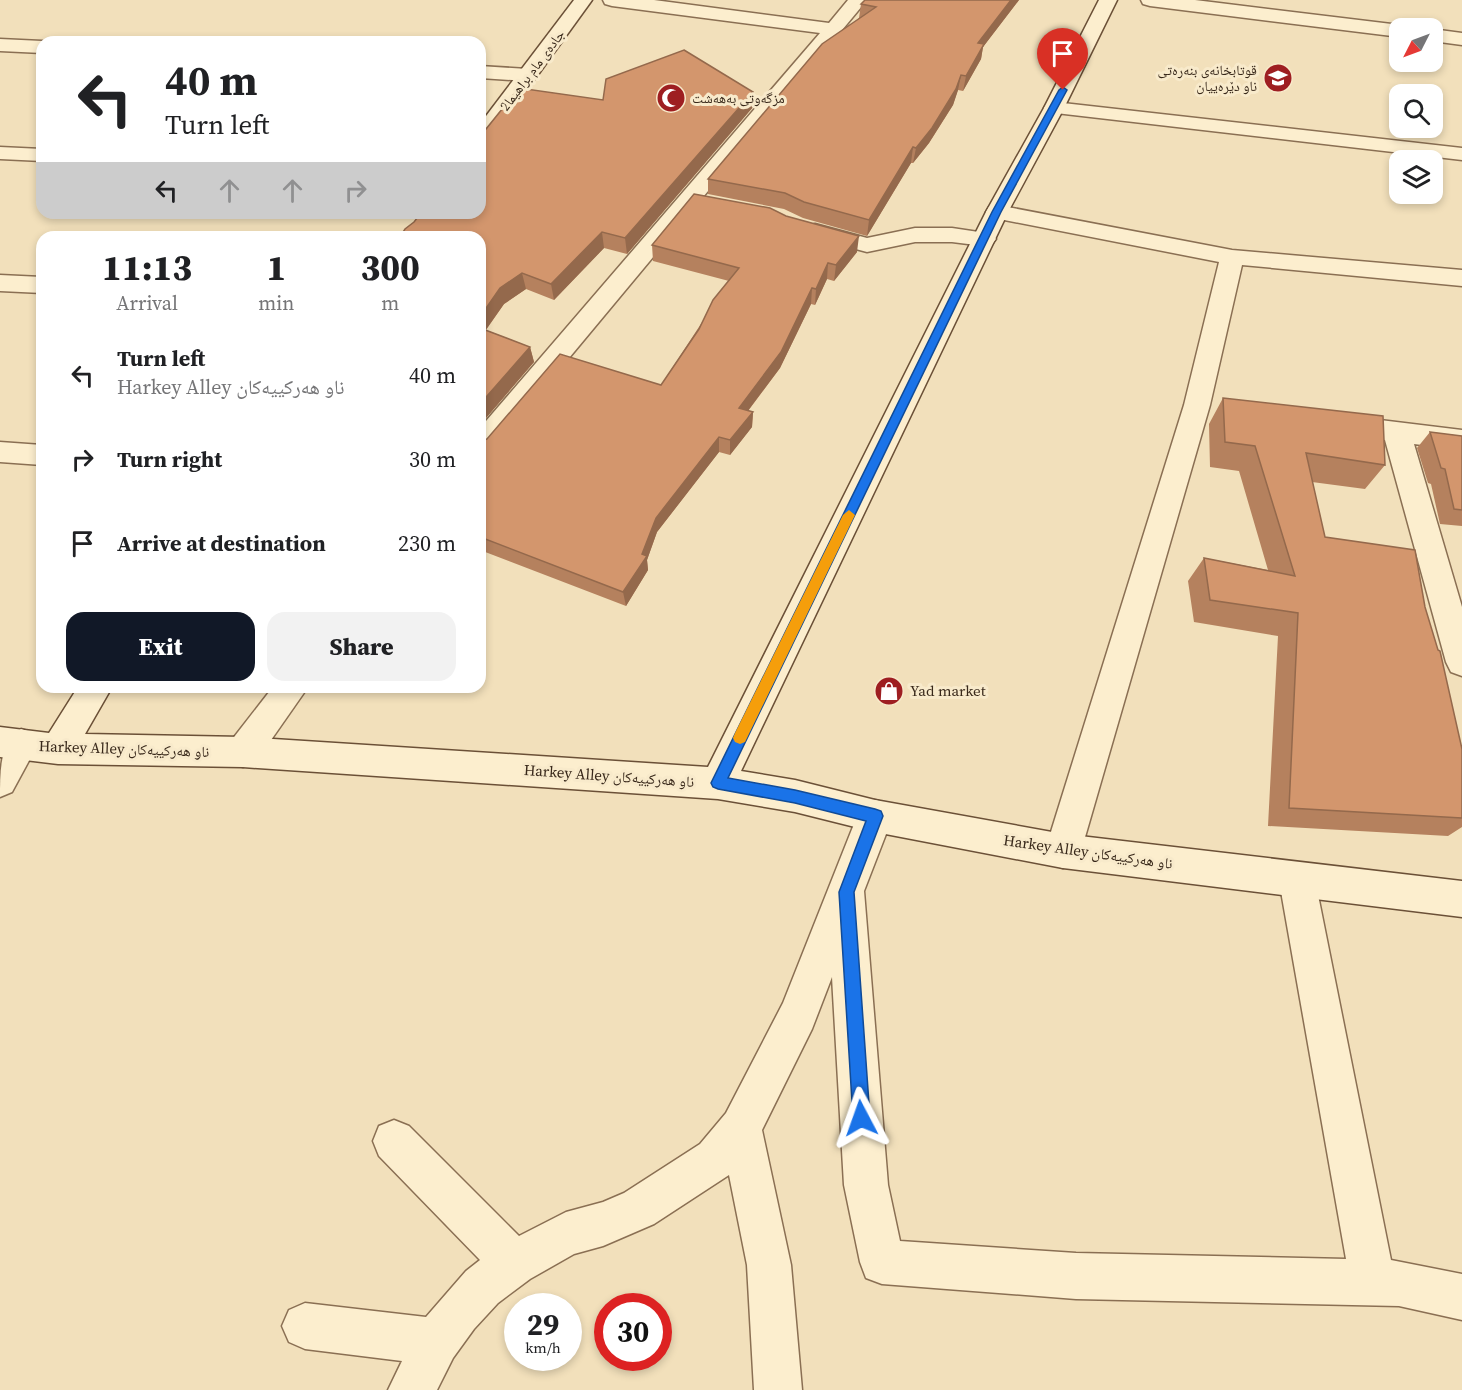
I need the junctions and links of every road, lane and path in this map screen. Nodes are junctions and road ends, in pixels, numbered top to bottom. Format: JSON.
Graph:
{"nodes":[{"id":1,"x":583,"y":0,"type":"edge"},
{"id":2,"x":612,"y":0,"type":"edge"},
{"id":3,"x":858,"y":0,"type":"edge"},
{"id":4,"x":1108,"y":0,"type":"edge"},
{"id":5,"x":1150,"y":0,"type":"edge"},
{"id":6,"x":834,"y":29,"type":"junction"},
{"id":7,"x":1389,"y":30,"type":"edge"},
{"id":8,"x":1443,"y":36,"type":"edge"},
{"id":9,"x":1462,"y":39,"type":"edge"},
{"id":10,"x":0,"y":45,"type":"edge"},
{"id":11,"x":36,"y":47,"type":"edge"},
{"id":12,"x":486,"y":72,"type":"edge"},
{"id":13,"x":528,"y":75,"type":"junction"},
{"id":14,"x":1054,"y":108,"type":"junction"},
{"id":15,"x":486,"y":131,"type":"edge"},
{"id":16,"x":0,"y":153,"type":"edge"},
{"id":17,"x":1462,"y":153,"type":"edge"},
{"id":18,"x":36,"y":155,"type":"edge"},
{"id":19,"x":997,"y":212,"type":"junction"},
{"id":20,"x":794,"y":225,"type":"edge"},
{"id":21,"x":984,"y":239,"type":"junction"},
{"id":22,"x":1232,"y":257,"type":"junction"},
{"id":23,"x":1462,"y":278,"type":"edge"},
{"id":24,"x":0,"y":283,"type":"edge"},
{"id":25,"x":36,"y":285,"type":"edge"},
{"id":26,"x":1315,"y":422,"type":"edge"},
{"id":27,"x":1397,"y":434,"type":"junction"},
{"id":28,"x":486,"y":439,"type":"edge"},
{"id":29,"x":1462,"y":440,"type":"edge"},
{"id":30,"x":0,"y":452,"type":"edge"},
{"id":31,"x":36,"y":455,"type":"edge"},
{"id":32,"x":1462,"y":662,"type":"edge"},
{"id":33,"x":92,"y":693,"type":"edge"},
{"id":34,"x":287,"y":693,"type":"edge"},
{"id":35,"x":10,"y":743,"type":"edge"},
{"id":36,"x":58,"y":749,"type":"junction"},
{"id":37,"x":243,"y":752,"type":"junction"},
{"id":38,"x":0,"y":781,"type":"edge"},
{"id":39,"x":718,"y":783,"type":"junction"},
{"id":40,"x":875,"y":816,"type":"junction"},
{"id":41,"x":1063,"y":851,"type":"junction"},
{"id":42,"x":1297,"y":880,"type":"junction"},
{"id":43,"x":846,"y":892,"type":"junction"},
{"id":44,"x":1462,"y":899,"type":"edge"},
{"id":45,"x":741,"y":1128,"type":"junction"},
{"id":46,"x":394,"y":1141,"type":"dead end"},
{"id":47,"x":514,"y":1263,"type":"junction"},
{"id":48,"x":1373,"y":1282,"type":"junction"},
{"id":49,"x":1462,"y":1297,"type":"edge"},
{"id":50,"x":305,"y":1326,"type":"dead end"},
{"id":51,"x":437,"y":1342,"type":"junction"},
{"id":52,"x":412,"y":1390,"type":"edge"},
{"id":53,"x":778,"y":1390,"type":"edge"}],
"edges":[{"from":1,"to":13,"type":"street","name":"جادەی مام براهیما2"},
{"from":2,"to":6,"type":"street"},
{"from":3,"to":6,"type":"street"},
{"from":4,"to":14,"type":"street"},
{"from":5,"to":7,"type":"street"},
{"from":6,"to":28,"type":"street"},
{"from":8,"to":9,"type":"street"},
{"from":10,"to":11,"type":"street"},
{"from":12,"to":13,"type":"street"},
{"from":13,"to":15,"type":"street","name":"جادەی مام براهیما2"},
{"from":14,"to":17,"type":"street"},
{"from":14,"to":19,"type":"street"},
{"from":16,"to":18,"type":"street"},
{"from":19,"to":21,"type":"street"},
{"from":19,"to":22,"type":"street"},
{"from":20,"to":21,"type":"street"},
{"from":21,"to":39,"type":"street"},
{"from":22,"to":23,"type":"street"},
{"from":22,"to":41,"type":"street"},
{"from":24,"to":25,"type":"street"},
{"from":26,"to":27,"type":"street"},
{"from":27,"to":29,"type":"street"},
{"from":27,"to":32,"type":"street"},
{"from":30,"to":31,"type":"street"},
{"from":33,"to":36,"type":"street"},
{"from":34,"to":37,"type":"street"},
{"from":35,"to":36,"type":"street","name":"Harkey Alley ناو هەركييەكان"},
{"from":35,"to":38,"type":"street"},
{"from":36,"to":37,"type":"street","name":"Harkey Alley ناو هەركييەكان"},
{"from":37,"to":39,"type":"street","name":"Harkey Alley ناو هەركييەكان"},
{"from":39,"to":40,"type":"street","name":"Harkey Alley ناو هەركييەكان"},
{"from":40,"to":41,"type":"street","name":"Harkey Alley ناو هەركييەكان"},
{"from":40,"to":43,"type":"street"},
{"from":41,"to":42,"type":"street","name":"Harkey Alley ناو هەركييەكان"},
{"from":42,"to":44,"type":"street","name":"Harkey Alley ناو هەركييەكان"},
{"from":42,"to":48,"type":"street"},
{"from":43,"to":45,"type":"street"},
{"from":43,"to":48,"type":"street"},
{"from":45,"to":47,"type":"street"},
{"from":45,"to":53,"type":"street"},
{"from":46,"to":47,"type":"street"},
{"from":47,"to":51,"type":"street"},
{"from":48,"to":49,"type":"street"},
{"from":50,"to":51,"type":"street"},
{"from":51,"to":52,"type":"street"}]}
